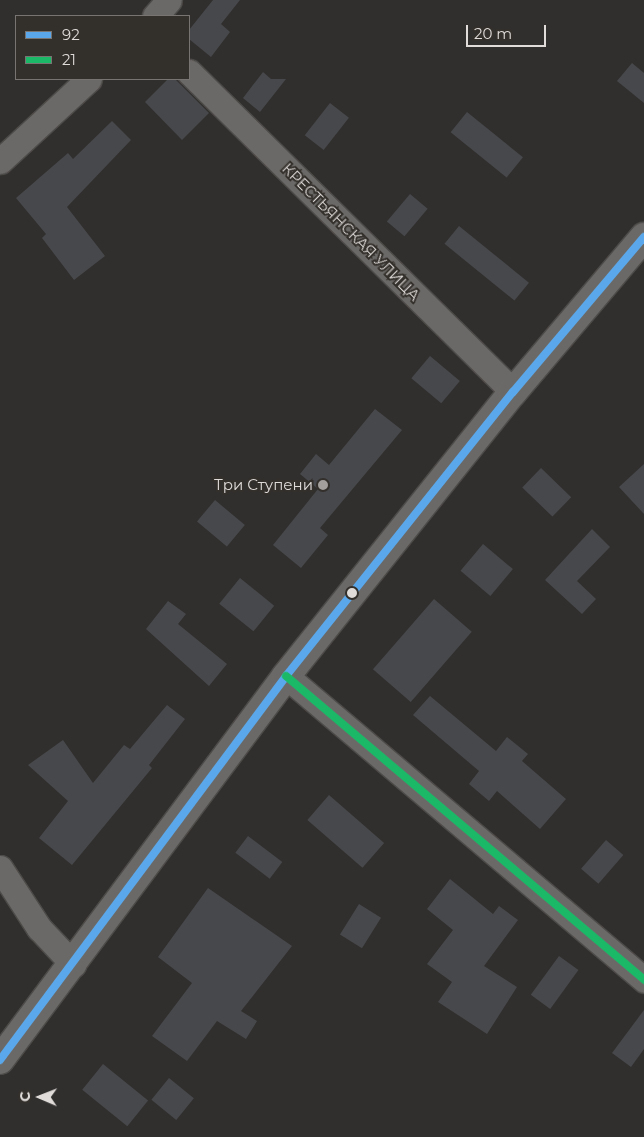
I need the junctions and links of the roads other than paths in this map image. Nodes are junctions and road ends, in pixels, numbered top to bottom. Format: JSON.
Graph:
{"nodes":[{"id":1,"x":169,"y":0,"type":"edge"},
{"id":2,"x":156,"y":15,"type":"edge"},
{"id":3,"x":190,"y":73,"type":"edge"},
{"id":4,"x":88,"y":80,"type":"edge"},
{"id":5,"x":0,"y":160,"type":"edge"},
{"id":6,"x":644,"y":237,"type":"edge"},
{"id":7,"x":513,"y":392,"type":"junction"},
{"id":8,"x":286,"y":676,"type":"junction"},
{"id":9,"x":0,"y":868,"type":"edge"},
{"id":10,"x":73,"y":964,"type":"junction"},
{"id":11,"x":644,"y":980,"type":"edge"},
{"id":12,"x":0,"y":1060,"type":"edge"}],
"edges":[{"from":1,"to":2,"type":"street"},
{"from":3,"to":7,"type":"street","name":"КРЕСТЬЯНСКАЯ УЛИЦА"},
{"from":4,"to":5,"type":"street"},
{"from":6,"to":7,"type":"main road"},
{"from":7,"to":8,"type":"main road"},
{"from":8,"to":10,"type":"main road"},
{"from":8,"to":11,"type":"street"},
{"from":9,"to":10,"type":"street"},
{"from":10,"to":12,"type":"main road"}]}
